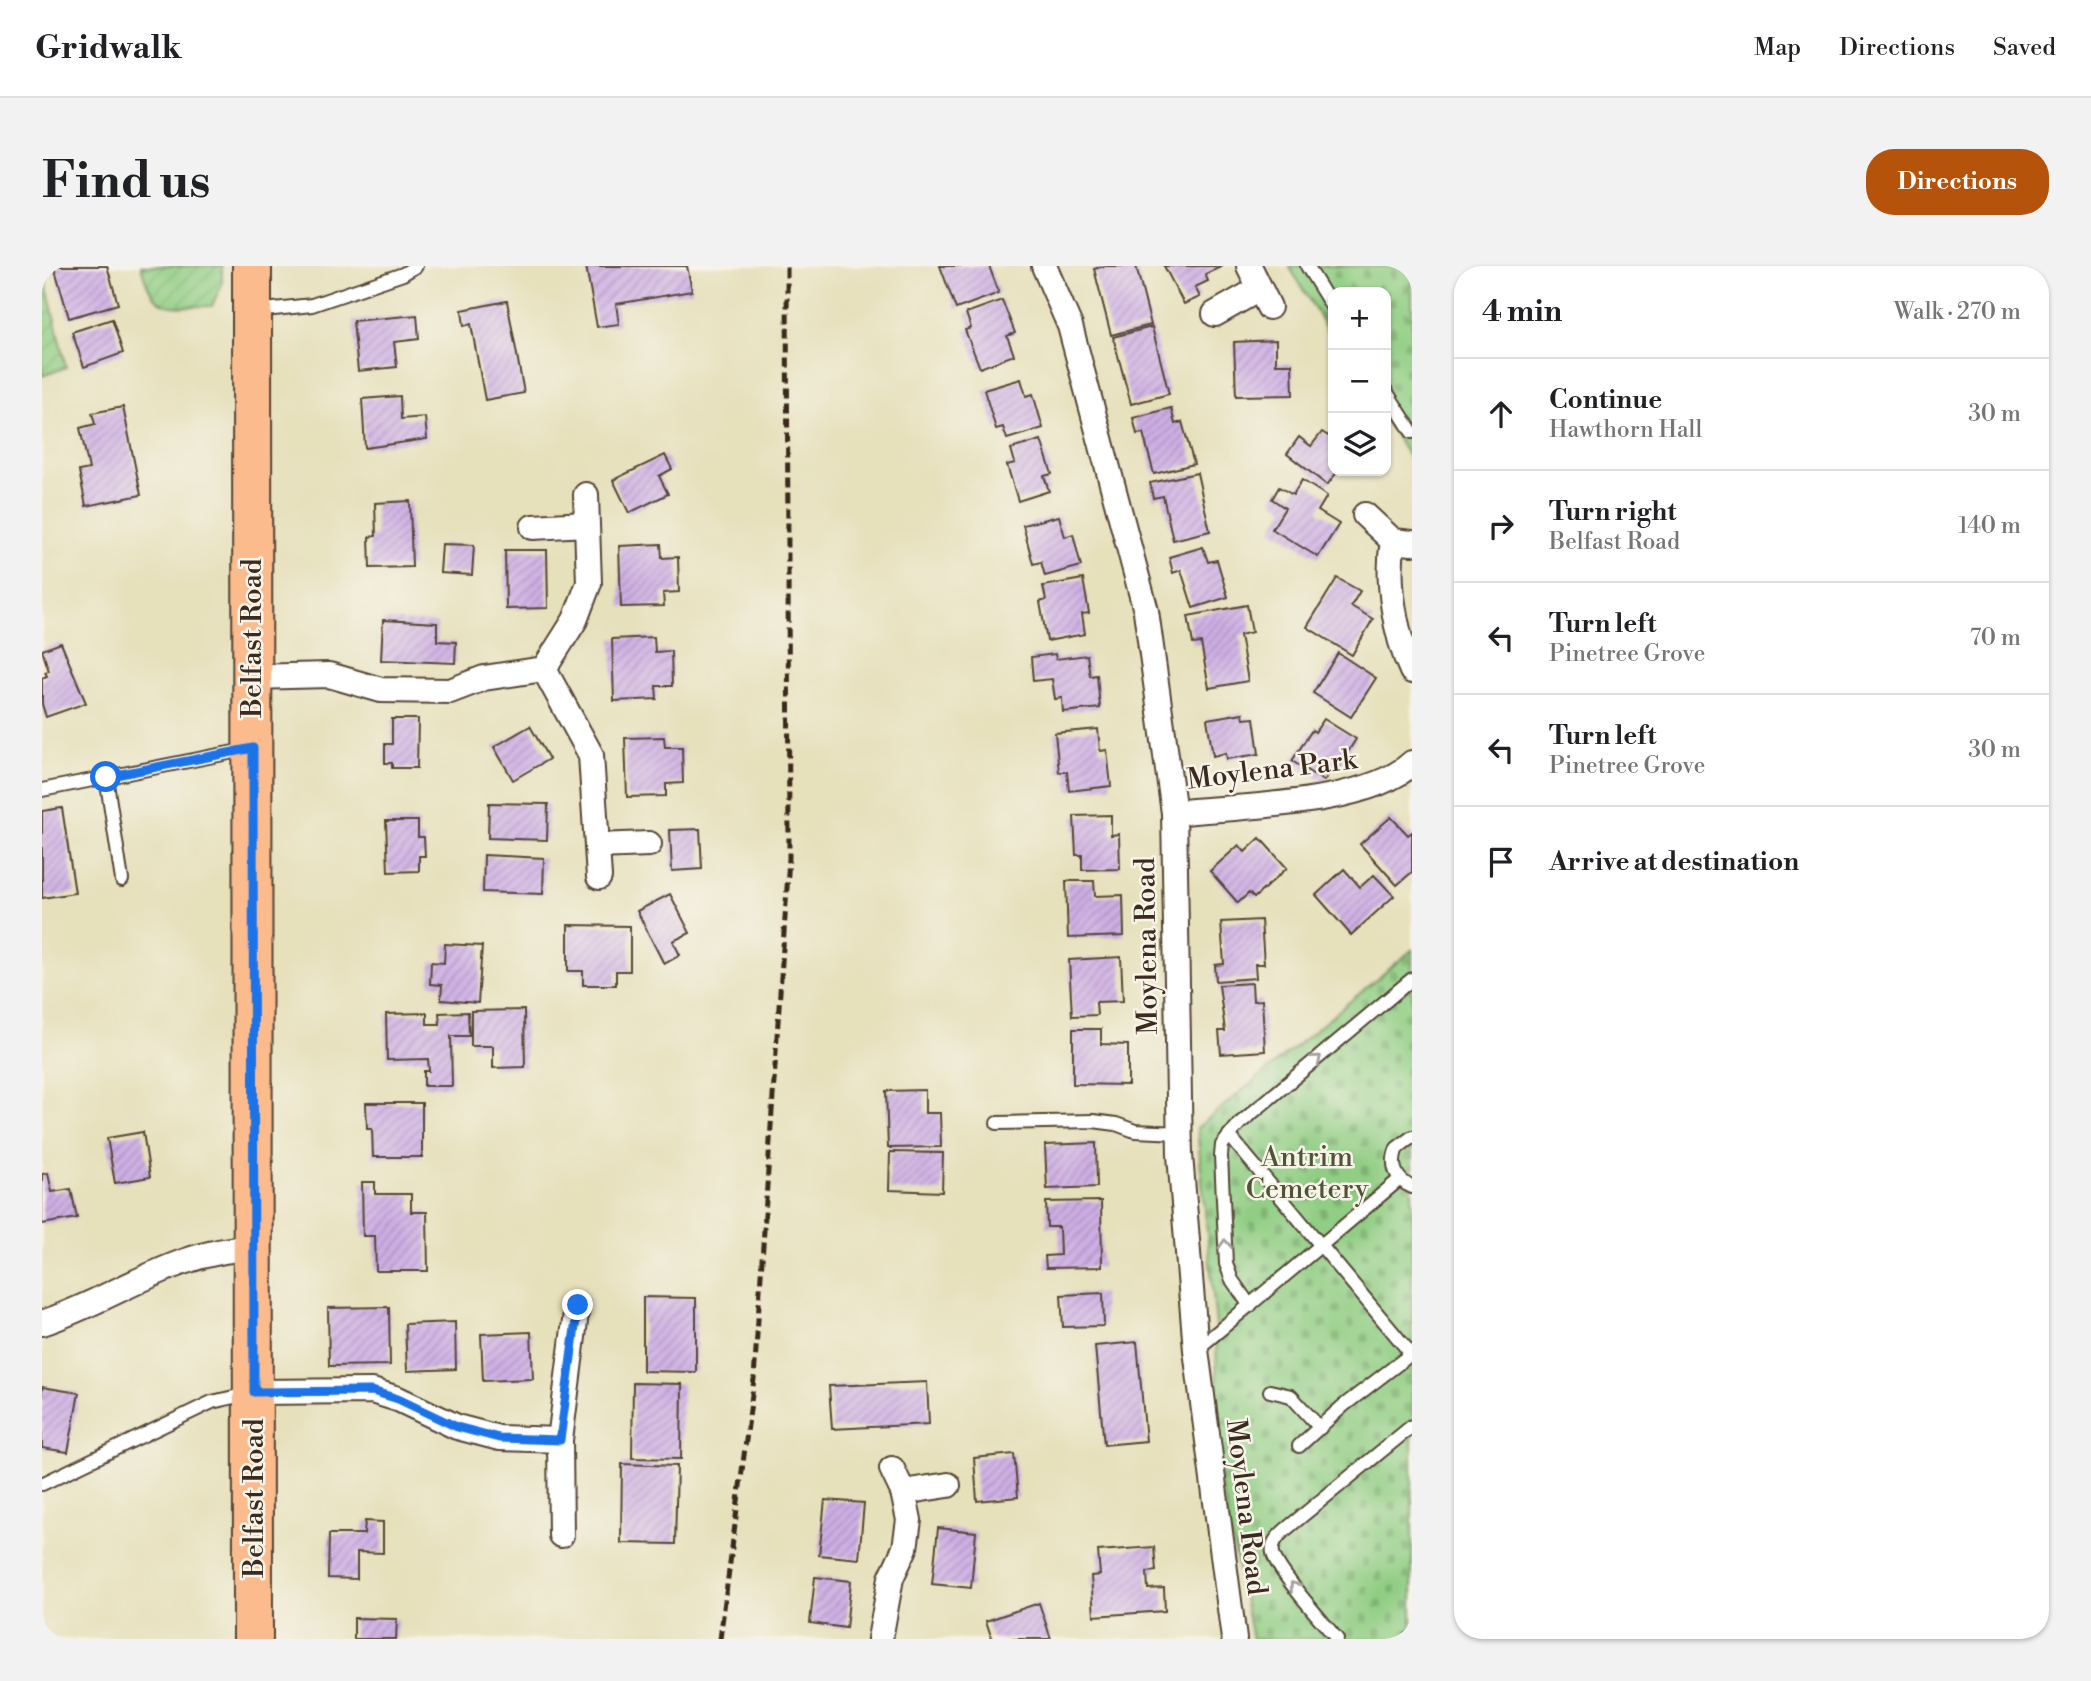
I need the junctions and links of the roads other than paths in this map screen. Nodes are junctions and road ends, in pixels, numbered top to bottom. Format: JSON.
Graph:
{"nodes":[{"id":1,"x":252,"y":266,"type":"edge"},
{"id":2,"x":416,"y":266,"type":"edge"},
{"id":3,"x":1044,"y":266,"type":"edge"},
{"id":4,"x":1307,"y":266,"type":"edge"},
{"id":5,"x":1259,"y":287,"type":"edge"},
{"id":6,"x":1328,"y":300,"type":"edge"},
{"id":7,"x":251,"y":311,"type":"junction"},
{"id":8,"x":1214,"y":314,"type":"dead end"},
{"id":9,"x":1391,"y":399,"type":"edge"},
{"id":10,"x":1412,"y":432,"type":"edge"},
{"id":11,"x":586,"y":495,"type":"dead end"},
{"id":12,"x":1365,"y":515,"type":"dead end"},
{"id":13,"x":586,"y":524,"type":"junction"},
{"id":14,"x":533,"y":527,"type":"dead end"},
{"id":15,"x":1403,"y":542,"type":"edge"},
{"id":16,"x":544,"y":668,"type":"junction"},
{"id":17,"x":1412,"y":671,"type":"edge"},
{"id":18,"x":251,"y":677,"type":"junction"},
{"id":19,"x":253,"y":748,"type":"junction"},
{"id":20,"x":1412,"y":763,"type":"edge"},
{"id":21,"x":106,"y":777,"type":"junction"},
{"id":22,"x":42,"y":790,"type":"edge"},
{"id":23,"x":1174,"y":813,"type":"junction"},
{"id":24,"x":649,"y":844,"type":"dead end"},
{"id":25,"x":597,"y":846,"type":"junction"},
{"id":26,"x":599,"y":877,"type":"dead end"},
{"id":27,"x":122,"y":880,"type":"dead end"},
{"id":28,"x":1412,"y":979,"type":"edge"},
{"id":29,"x":997,"y":1123,"type":"dead end"},
{"id":30,"x":1180,"y":1133,"type":"junction"},
{"id":31,"x":1229,"y":1135,"type":"junction"},
{"id":32,"x":1412,"y":1137,"type":"edge"},
{"id":33,"x":1399,"y":1179,"type":"junction"},
{"id":34,"x":1412,"y":1187,"type":"edge"},
{"id":35,"x":1322,"y":1246,"type":"junction"},
{"id":36,"x":254,"y":1248,"type":"junction"},
{"id":37,"x":578,"y":1305,"type":"dead end"},
{"id":38,"x":1250,"y":1306,"type":"junction"},
{"id":39,"x":42,"y":1323,"type":"edge"},
{"id":40,"x":1196,"y":1350,"type":"junction"},
{"id":41,"x":1411,"y":1355,"type":"edge"},
{"id":42,"x":1270,"y":1391,"type":"dead end"},
{"id":43,"x":254,"y":1392,"type":"junction"},
{"id":44,"x":1412,"y":1426,"type":"edge"},
{"id":45,"x":1320,"y":1428,"type":"junction"},
{"id":46,"x":560,"y":1440,"type":"junction"},
{"id":47,"x":1299,"y":1447,"type":"dead end"},
{"id":48,"x":892,"y":1469,"type":"dead end"},
{"id":49,"x":42,"y":1484,"type":"edge"},
{"id":50,"x":948,"y":1485,"type":"dead end"},
{"id":51,"x":902,"y":1492,"type":"junction"},
{"id":52,"x":561,"y":1535,"type":"dead end"},
{"id":53,"x":253,"y":1639,"type":"edge"},
{"id":54,"x":880,"y":1639,"type":"edge"},
{"id":55,"x":1234,"y":1639,"type":"edge"},
{"id":56,"x":1337,"y":1639,"type":"edge"}],
"edges":[{"from":1,"to":7,"type":"main road","name":"Belfast Road"},
{"from":2,"to":7,"type":"lane"},
{"from":3,"to":23,"type":"street","name":"Moylena Road"},
{"from":4,"to":6,"type":"lane"},
{"from":5,"to":8,"type":"street"},
{"from":7,"to":18,"type":"main road","name":"Belfast Road"},
{"from":9,"to":10,"type":"lane"},
{"from":11,"to":13,"type":"street"},
{"from":12,"to":15,"type":"street"},
{"from":13,"to":14,"type":"street"},
{"from":13,"to":16,"type":"street"},
{"from":15,"to":17,"type":"street"},
{"from":16,"to":18,"type":"street"},
{"from":16,"to":25,"type":"street"},
{"from":18,"to":19,"type":"main road","name":"Belfast Road"},
{"from":19,"to":21,"type":"lane"},
{"from":19,"to":36,"type":"main road","name":"Belfast Road"},
{"from":20,"to":23,"type":"street","name":"Moylena Park"},
{"from":21,"to":22,"type":"lane"},
{"from":21,"to":27,"type":"lane"},
{"from":23,"to":30,"type":"street","name":"Moylena Road"},
{"from":24,"to":25,"type":"street"},
{"from":25,"to":26,"type":"street"},
{"from":31,"to":28,"type":"lane","one_way":true},
{"from":29,"to":30,"type":"lane"},
{"from":30,"to":40,"type":"street","name":"Moylena Road"},
{"from":31,"to":35,"type":"lane"},
{"from":38,"to":31,"type":"lane","one_way":true},
{"from":32,"to":33,"type":"lane"},
{"from":33,"to":34,"type":"lane"},
{"from":33,"to":35,"type":"lane"},
{"from":35,"to":38,"type":"lane"},
{"from":35,"to":41,"type":"lane"},
{"from":36,"to":39,"type":"street"},
{"from":36,"to":43,"type":"main road","name":"Belfast Road"},
{"from":37,"to":46,"type":"street"},
{"from":38,"to":40,"type":"lane"},
{"from":40,"to":55,"type":"street","name":"Moylena Road"},
{"from":41,"to":45,"type":"lane"},
{"from":42,"to":45,"type":"lane"},
{"from":43,"to":46,"type":"street"},
{"from":43,"to":49,"type":"lane"},
{"from":43,"to":53,"type":"main road","name":"Belfast Road"},
{"from":56,"to":44,"type":"lane","one_way":true},
{"from":45,"to":47,"type":"lane"},
{"from":46,"to":52,"type":"street"},
{"from":48,"to":51,"type":"street"},
{"from":50,"to":51,"type":"street"},
{"from":51,"to":54,"type":"street"}]}
